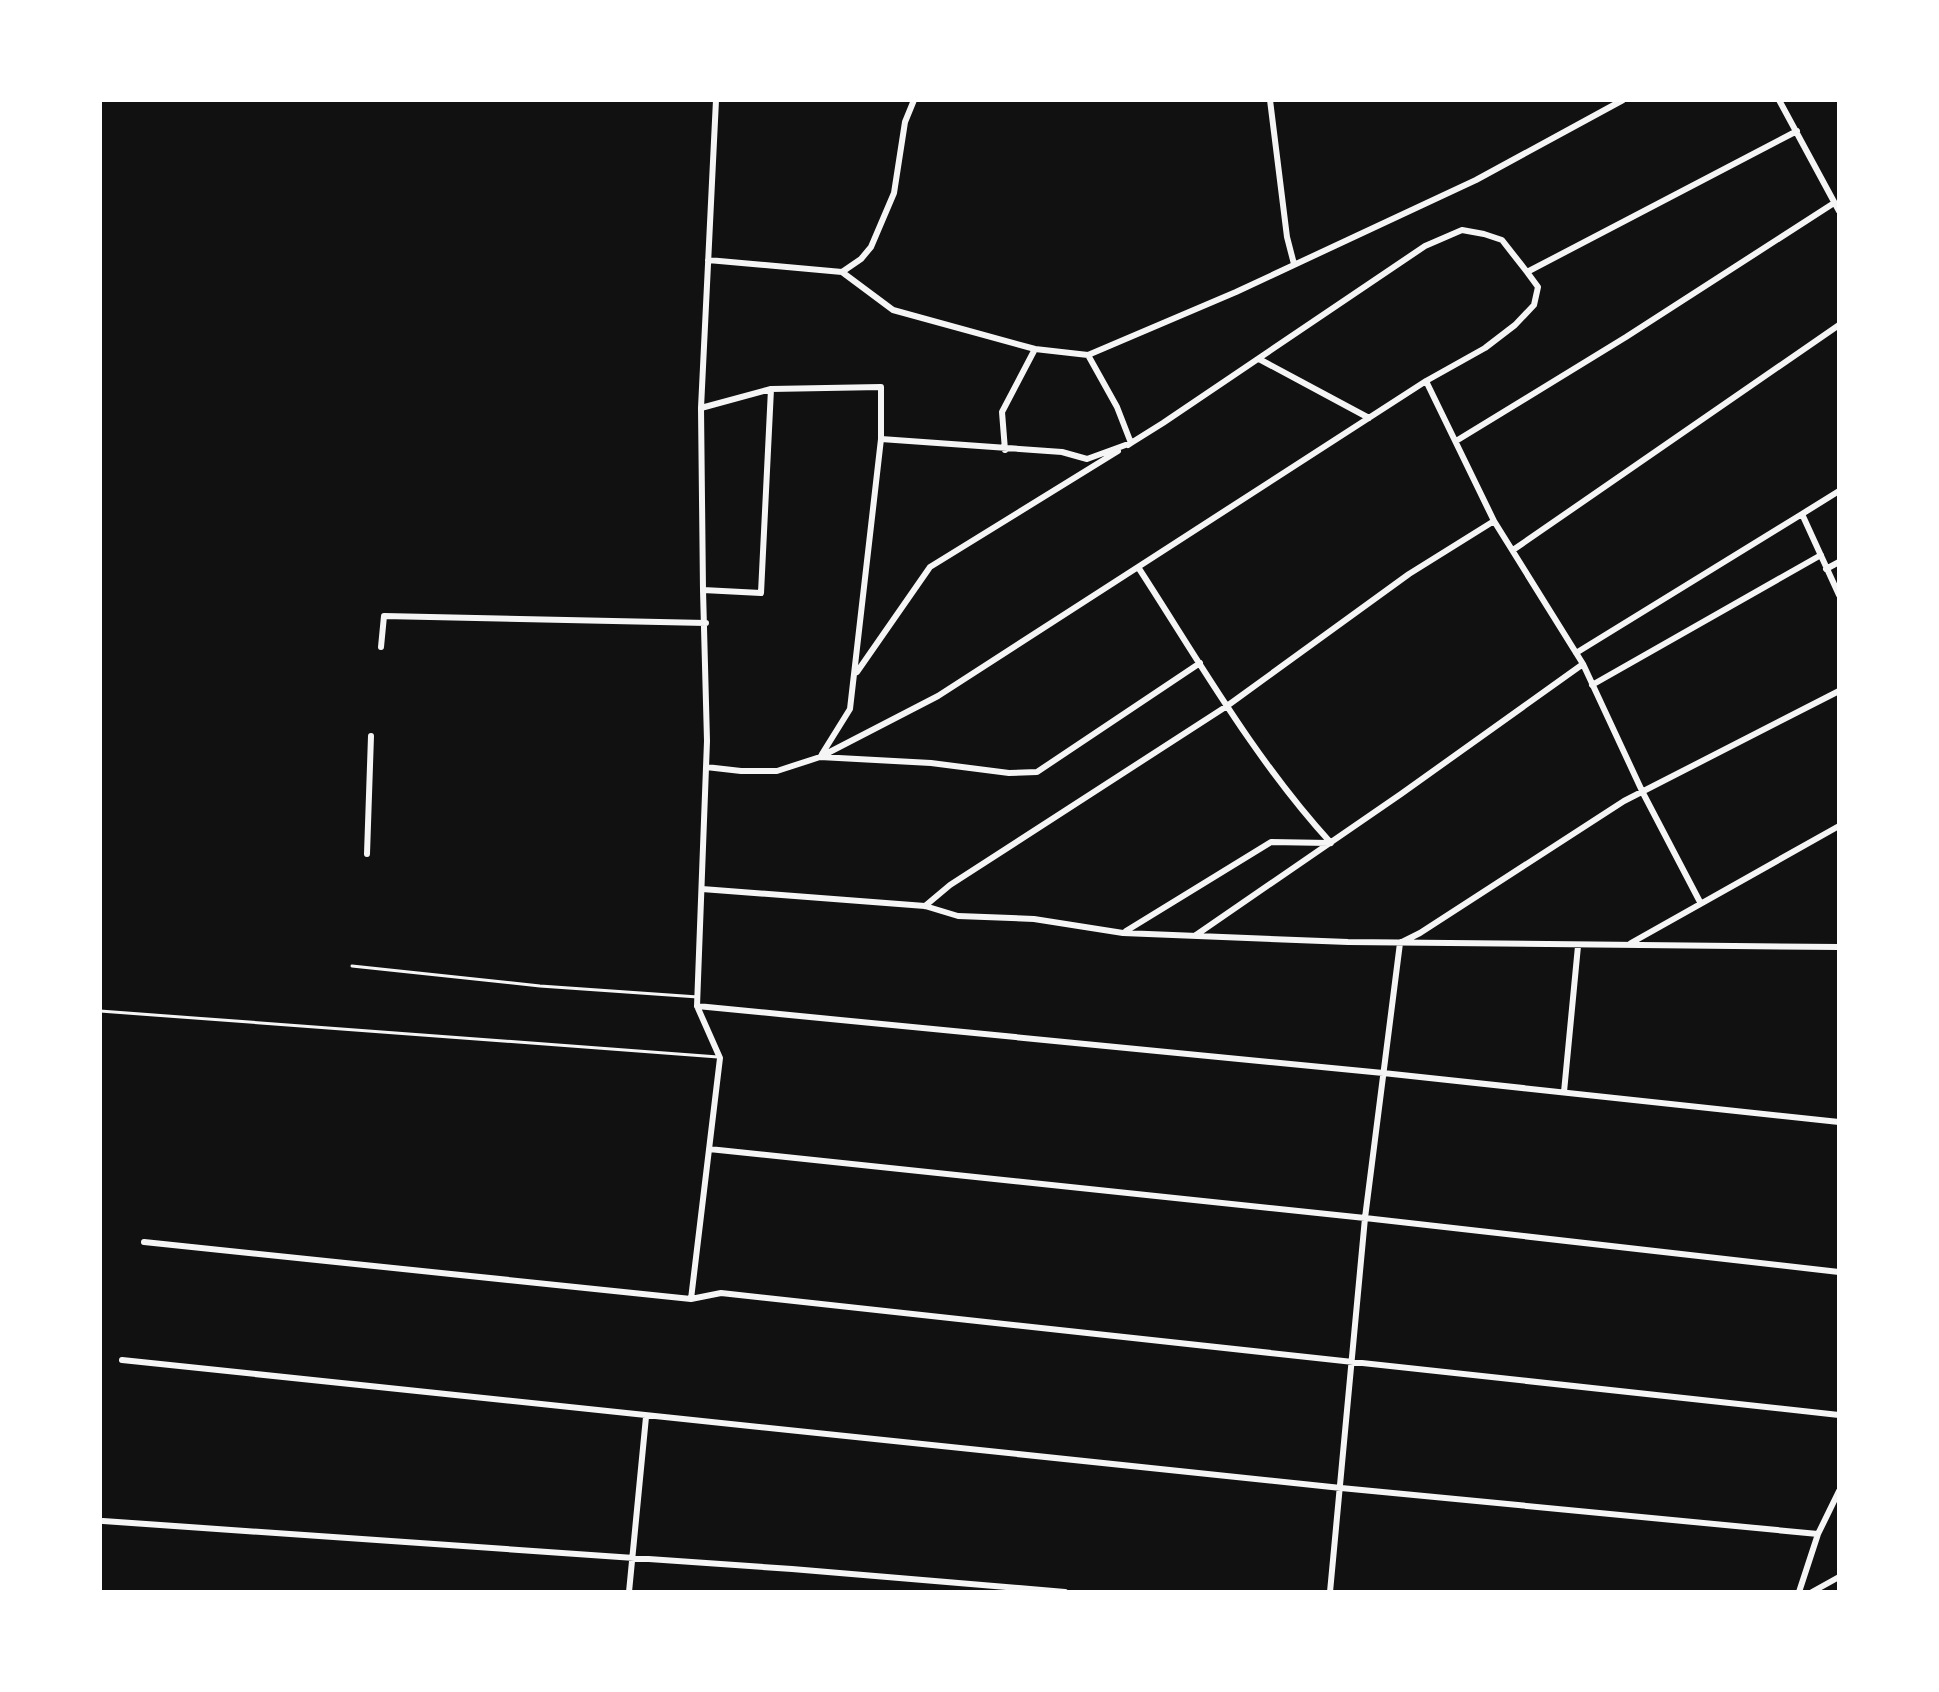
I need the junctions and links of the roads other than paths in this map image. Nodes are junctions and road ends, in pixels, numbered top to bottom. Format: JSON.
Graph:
{"nodes":[{"id":1,"x":716,"y":100,"type":"edge"},
{"id":2,"x":914,"y":100,"type":"edge"},
{"id":3,"x":1270,"y":100,"type":"edge"},
{"id":4,"x":1623,"y":100,"type":"edge"},
{"id":5,"x":1779,"y":100,"type":"edge"},
{"id":6,"x":1797,"y":131,"type":"junction"},
{"id":7,"x":1834,"y":203,"type":"junction"},
{"id":8,"x":1839,"y":211,"type":"edge"},
{"id":9,"x":708,"y":260,"type":"junction"},
{"id":10,"x":1294,"y":264,"type":"junction"},
{"id":11,"x":842,"y":272,"type":"junction"},
{"id":12,"x":1527,"y":272,"type":"junction"},
{"id":13,"x":1839,"y":325,"type":"edge"},
{"id":14,"x":1035,"y":349,"type":"junction"},
{"id":15,"x":1088,"y":355,"type":"junction"},
{"id":16,"x":1259,"y":359,"type":"junction"},
{"id":17,"x":1426,"y":381,"type":"junction"},
{"id":18,"x":771,"y":389,"type":"junction"},
{"id":19,"x":701,"y":408,"type":"junction"},
{"id":20,"x":1369,"y":418,"type":"junction"},
{"id":21,"x":881,"y":439,"type":"junction"},
{"id":22,"x":1456,"y":441,"type":"junction"},
{"id":23,"x":1131,"y":443,"type":"junction"},
{"id":24,"x":1005,"y":450,"type":"junction"},
{"id":25,"x":1839,"y":491,"type":"edge"},
{"id":26,"x":1802,"y":514,"type":"junction"},
{"id":27,"x":1494,"y":521,"type":"junction"},
{"id":28,"x":1513,"y":550,"type":"junction"},
{"id":29,"x":1821,"y":555,"type":"junction"},
{"id":30,"x":1839,"y":562,"type":"edge"},
{"id":31,"x":1138,"y":567,"type":"junction"},
{"id":32,"x":1826,"y":569,"type":"junction"},
{"id":33,"x":703,"y":590,"type":"junction"},
{"id":34,"x":1839,"y":595,"type":"edge"},
{"id":35,"x":706,"y":623,"type":"junction"},
{"id":36,"x":381,"y":647,"type":"dead end"},
{"id":37,"x":1576,"y":653,"type":"junction"},
{"id":38,"x":1200,"y":663,"type":"junction"},
{"id":39,"x":1583,"y":664,"type":"junction"},
{"id":40,"x":855,"y":675,"type":"junction"},
{"id":41,"x":1592,"y":685,"type":"junction"},
{"id":42,"x":1839,"y":691,"type":"edge"},
{"id":43,"x":1227,"y":706,"type":"junction"},
{"id":44,"x":371,"y":736,"type":"dead end"},
{"id":45,"x":820,"y":757,"type":"junction"},
{"id":46,"x":706,"y":767,"type":"junction"},
{"id":47,"x":1643,"y":793,"type":"junction"},
{"id":48,"x":1839,"y":826,"type":"edge"},
{"id":49,"x":1331,"y":843,"type":"junction"},
{"id":50,"x":367,"y":854,"type":"dead end"},
{"id":51,"x":702,"y":889,"type":"junction"},
{"id":52,"x":1700,"y":902,"type":"junction"},
{"id":53,"x":925,"y":906,"type":"junction"},
{"id":54,"x":1123,"y":933,"type":"junction"},
{"id":55,"x":1194,"y":936,"type":"junction"},
{"id":56,"x":1400,"y":943,"type":"junction"},
{"id":57,"x":1628,"y":945,"type":"junction"},
{"id":58,"x":1578,"y":946,"type":"junction"},
{"id":59,"x":1839,"y":947,"type":"edge"},
{"id":60,"x":352,"y":966,"type":"dead end"},
{"id":61,"x":698,"y":997,"type":"junction"},
{"id":62,"x":697,"y":1006,"type":"junction"},
{"id":63,"x":100,"y":1011,"type":"edge"},
{"id":64,"x":720,"y":1058,"type":"junction"},
{"id":65,"x":1383,"y":1073,"type":"junction"},
{"id":66,"x":1564,"y":1092,"type":"junction"},
{"id":67,"x":1839,"y":1122,"type":"edge"},
{"id":68,"x":709,"y":1149,"type":"junction"},
{"id":69,"x":1365,"y":1218,"type":"junction"},
{"id":70,"x":144,"y":1242,"type":"dead end"},
{"id":71,"x":1839,"y":1272,"type":"edge"},
{"id":72,"x":691,"y":1299,"type":"junction"},
{"id":73,"x":122,"y":1360,"type":"dead end"},
{"id":74,"x":1352,"y":1361,"type":"junction"},
{"id":75,"x":1839,"y":1415,"type":"edge"},
{"id":76,"x":646,"y":1417,"type":"junction"},
{"id":77,"x":1341,"y":1488,"type":"junction"},
{"id":78,"x":1839,"y":1491,"type":"edge"},
{"id":79,"x":103,"y":1521,"type":"dead end"},
{"id":80,"x":1818,"y":1534,"type":"junction"},
{"id":81,"x":632,"y":1559,"type":"junction"},
{"id":82,"x":1839,"y":1577,"type":"edge"},
{"id":83,"x":1017,"y":1590,"type":"edge"},
{"id":84,"x":629,"y":1592,"type":"edge"},
{"id":85,"x":1065,"y":1592,"type":"edge"},
{"id":86,"x":1330,"y":1592,"type":"edge"},
{"id":87,"x":1799,"y":1592,"type":"edge"},
{"id":88,"x":1812,"y":1592,"type":"edge"}],
"edges":[{"from":1,"to":9,"type":"street"},
{"from":2,"to":11,"type":"street"},
{"from":3,"to":10,"type":"street"},
{"from":4,"to":10,"type":"street"},
{"from":5,"to":6,"type":"street"},
{"from":6,"to":7,"type":"street"},
{"from":6,"to":12,"type":"street"},
{"from":7,"to":8,"type":"street"},
{"from":7,"to":22,"type":"street"},
{"from":9,"to":11,"type":"street"},
{"from":9,"to":19,"type":"street"},
{"from":10,"to":15,"type":"street"},
{"from":11,"to":14,"type":"street"},
{"from":12,"to":16,"type":"street"},
{"from":12,"to":17,"type":"street"},
{"from":13,"to":28,"type":"street"},
{"from":14,"to":15,"type":"street"},
{"from":14,"to":24,"type":"street"},
{"from":15,"to":23,"type":"street"},
{"from":16,"to":20,"type":"street"},
{"from":16,"to":23,"type":"street"},
{"from":17,"to":20,"type":"street"},
{"from":17,"to":22,"type":"street"},
{"from":18,"to":19,"type":"street"},
{"from":18,"to":21,"type":"street"},
{"from":18,"to":33,"type":"street"},
{"from":19,"to":33,"type":"street"},
{"from":20,"to":31,"type":"street"},
{"from":21,"to":24,"type":"street"},
{"from":21,"to":40,"type":"street"},
{"from":22,"to":27,"type":"street"},
{"from":23,"to":24,"type":"street"},
{"from":23,"to":40,"type":"street"},
{"from":25,"to":26,"type":"street"},
{"from":26,"to":29,"type":"street"},
{"from":26,"to":37,"type":"street"},
{"from":27,"to":28,"type":"street"},
{"from":27,"to":43,"type":"street"},
{"from":28,"to":37,"type":"street"},
{"from":29,"to":32,"type":"street"},
{"from":29,"to":41,"type":"street"},
{"from":30,"to":32,"type":"street"},
{"from":31,"to":38,"type":"street"},
{"from":31,"to":45,"type":"street"},
{"from":32,"to":34,"type":"street"},
{"from":33,"to":35,"type":"street"},
{"from":35,"to":36,"type":"street"},
{"from":35,"to":46,"type":"street"},
{"from":37,"to":39,"type":"street"},
{"from":38,"to":43,"type":"street"},
{"from":38,"to":45,"type":"street"},
{"from":39,"to":41,"type":"street"},
{"from":39,"to":49,"type":"street"},
{"from":40,"to":45,"type":"street"},
{"from":41,"to":47,"type":"street"},
{"from":42,"to":47,"type":"street"},
{"from":43,"to":49,"type":"street"},
{"from":43,"to":53,"type":"street"},
{"from":44,"to":50,"type":"street"},
{"from":45,"to":46,"type":"street"},
{"from":46,"to":51,"type":"street"},
{"from":47,"to":52,"type":"street"},
{"from":47,"to":56,"type":"street"},
{"from":48,"to":52,"type":"street"},
{"from":49,"to":54,"type":"street"},
{"from":49,"to":55,"type":"street"},
{"from":51,"to":53,"type":"street"},
{"from":51,"to":61,"type":"street"},
{"from":52,"to":57,"type":"street"},
{"from":53,"to":54,"type":"street"},
{"from":54,"to":55,"type":"street"},
{"from":55,"to":56,"type":"street"},
{"from":56,"to":58,"type":"street"},
{"from":56,"to":65,"type":"street"},
{"from":57,"to":58,"type":"street"},
{"from":57,"to":59,"type":"street"},
{"from":58,"to":66,"type":"street"},
{"from":60,"to":61,"type":"lane"},
{"from":61,"to":62,"type":"street"},
{"from":62,"to":64,"type":"street"},
{"from":62,"to":65,"type":"street"},
{"from":63,"to":64,"type":"lane"},
{"from":64,"to":68,"type":"street"},
{"from":65,"to":66,"type":"street"},
{"from":65,"to":69,"type":"street"},
{"from":66,"to":67,"type":"street"},
{"from":68,"to":69,"type":"street"},
{"from":68,"to":72,"type":"street"},
{"from":69,"to":71,"type":"street"},
{"from":69,"to":74,"type":"street"},
{"from":70,"to":72,"type":"street"},
{"from":72,"to":74,"type":"street"},
{"from":73,"to":76,"type":"street"},
{"from":74,"to":75,"type":"street"},
{"from":74,"to":77,"type":"street"},
{"from":76,"to":77,"type":"street"},
{"from":76,"to":81,"type":"street"},
{"from":77,"to":80,"type":"street"},
{"from":77,"to":86,"type":"street"},
{"from":78,"to":80,"type":"street"},
{"from":79,"to":81,"type":"street"},
{"from":80,"to":87,"type":"street"},
{"from":81,"to":83,"type":"street"},
{"from":81,"to":84,"type":"street"},
{"from":82,"to":88,"type":"street"},
{"from":83,"to":85,"type":"street"}]}
